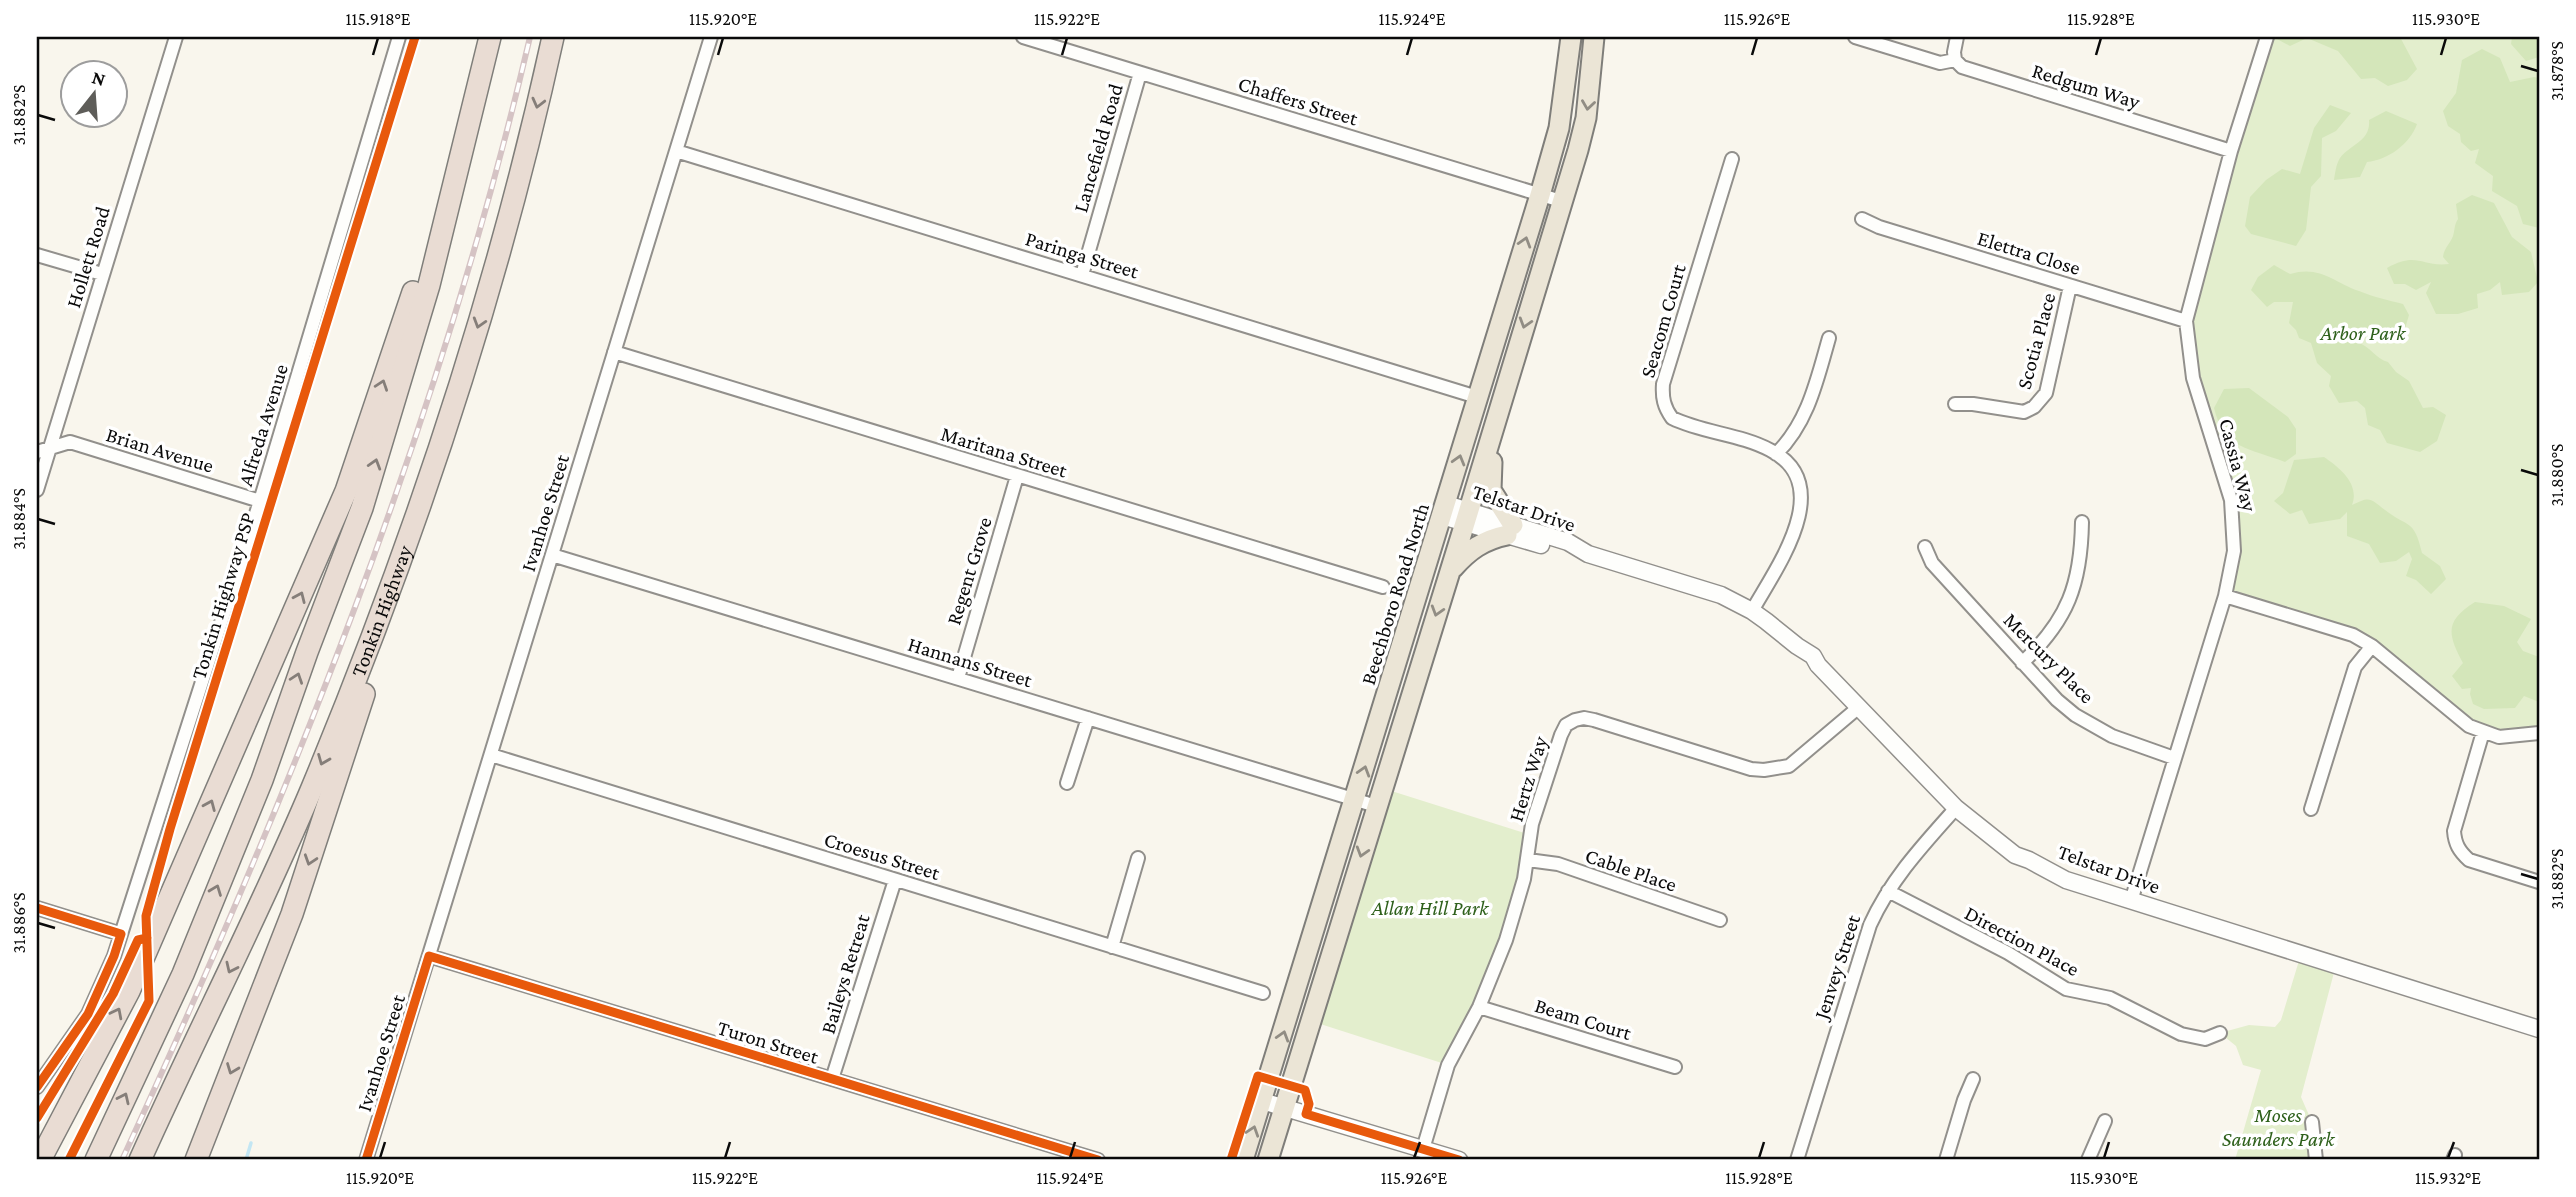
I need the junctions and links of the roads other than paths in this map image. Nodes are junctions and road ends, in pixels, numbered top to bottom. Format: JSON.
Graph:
{"nodes":[{"id":1,"x":176,"y":37,"type":"edge"},
{"id":2,"x":399,"y":37,"type":"edge"},
{"id":3,"x":490,"y":37,"type":"edge"},
{"id":4,"x":553,"y":37,"type":"edge"},
{"id":5,"x":711,"y":37,"type":"edge"},
{"id":6,"x":1023,"y":37,"type":"edge"},
{"id":7,"x":1571,"y":37,"type":"edge"},
{"id":8,"x":1594,"y":37,"type":"edge"},
{"id":9,"x":1854,"y":37,"type":"edge"},
{"id":10,"x":1957,"y":37,"type":"edge"},
{"id":11,"x":2267,"y":37,"type":"edge"},
{"id":12,"x":1955,"y":60,"type":"junction"},
{"id":13,"x":1140,"y":73,"type":"junction"},
{"id":14,"x":468,"y":130,"type":"junction"},
{"id":15,"x":676,"y":151,"type":"junction"},
{"id":16,"x":2231,"y":151,"type":"junction"},
{"id":17,"x":1732,"y":159,"type":"dead end"},
{"id":18,"x":1540,"y":195,"type":"junction"},
{"id":19,"x":1561,"y":201,"type":"junction"},
{"id":20,"x":1862,"y":219,"type":"dead end"},
{"id":21,"x":37,"y":255,"type":"edge"},
{"id":22,"x":102,"y":274,"type":"junction"},
{"id":23,"x":1082,"y":275,"type":"junction"},
{"id":24,"x":2070,"y":286,"type":"junction"},
{"id":25,"x":2186,"y":321,"type":"junction"},
{"id":26,"x":1829,"y":338,"type":"dead end"},
{"id":27,"x":614,"y":352,"type":"junction"},
{"id":28,"x":1477,"y":397,"type":"junction"},
{"id":29,"x":1955,"y":404,"type":"dead end"},
{"id":30,"x":1494,"y":429,"type":"junction"},
{"id":31,"x":43,"y":451,"type":"edge"},
{"id":32,"x":1776,"y":454,"type":"junction"},
{"id":33,"x":1017,"y":476,"type":"junction"},
{"id":34,"x":37,"y":490,"type":"edge"},
{"id":35,"x":260,"y":501,"type":"junction"},
{"id":36,"x":1444,"y":510,"type":"junction"},
{"id":37,"x":417,"y":514,"type":"junction"},
{"id":38,"x":1467,"y":517,"type":"junction"},
{"id":39,"x":2082,"y":522,"type":"dead end"},
{"id":40,"x":1510,"y":530,"type":"junction"},
{"id":41,"x":1925,"y":547,"type":"dead end"},
{"id":42,"x":552,"y":555,"type":"junction"},
{"id":43,"x":1450,"y":571,"type":"junction"},
{"id":44,"x":1383,"y":587,"type":"dead end"},
{"id":45,"x":2225,"y":596,"type":"junction"},
{"id":46,"x":1752,"y":611,"type":"junction"},
{"id":47,"x":2372,"y":646,"type":"junction"},
{"id":48,"x":2022,"y":663,"type":"junction"},
{"id":49,"x":958,"y":678,"type":"junction"},
{"id":50,"x":1859,"y":707,"type":"junction"},
{"id":51,"x":1088,"y":718,"type":"junction"},
{"id":52,"x":2483,"y":732,"type":"junction"},
{"id":53,"x":2539,"y":733,"type":"edge"},
{"id":54,"x":491,"y":755,"type":"junction"},
{"id":55,"x":2174,"y":758,"type":"junction"},
{"id":56,"x":1067,"y":783,"type":"dead end"},
{"id":57,"x":1356,"y":800,"type":"junction"},
{"id":58,"x":1376,"y":806,"type":"junction"},
{"id":59,"x":1956,"y":808,"type":"junction"},
{"id":60,"x":2311,"y":809,"type":"dead end"},
{"id":61,"x":1138,"y":858,"type":"dead end"},
{"id":62,"x":1528,"y":860,"type":"junction"},
{"id":63,"x":895,"y":880,"type":"junction"},
{"id":64,"x":2539,"y":882,"type":"edge"},
{"id":65,"x":1888,"y":891,"type":"junction"},
{"id":66,"x":2131,"y":901,"type":"junction"},
{"id":67,"x":37,"y":908,"type":"edge"},
{"id":68,"x":1720,"y":920,"type":"dead end"},
{"id":69,"x":121,"y":934,"type":"junction"},
{"id":70,"x":1112,"y":947,"type":"junction"},
{"id":71,"x":429,"y":956,"type":"junction"},
{"id":72,"x":1263,"y":993,"type":"dead end"},
{"id":73,"x":1479,"y":1007,"type":"junction"},
{"id":74,"x":2539,"y":1029,"type":"edge"},
{"id":75,"x":2220,"y":1033,"type":"dead end"},
{"id":76,"x":1675,"y":1067,"type":"dead end"},
{"id":77,"x":832,"y":1079,"type":"junction"},
{"id":78,"x":1973,"y":1079,"type":"dead end"},
{"id":79,"x":37,"y":1087,"type":"edge"},
{"id":80,"x":1262,"y":1101,"type":"junction"},
{"id":81,"x":1284,"y":1107,"type":"junction"},
{"id":82,"x":2105,"y":1121,"type":"dead end"},
{"id":83,"x":2312,"y":1122,"type":"dead end"},
{"id":84,"x":1423,"y":1149,"type":"junction"},
{"id":85,"x":371,"y":1159,"type":"edge"},
{"id":86,"x":40,"y":1160,"type":"edge"},
{"id":87,"x":96,"y":1160,"type":"edge"},
{"id":88,"x":141,"y":1160,"type":"edge"},
{"id":89,"x":196,"y":1160,"type":"edge"},
{"id":90,"x":1098,"y":1160,"type":"edge"},
{"id":91,"x":1243,"y":1160,"type":"edge"},
{"id":92,"x":1268,"y":1160,"type":"edge"},
{"id":93,"x":1459,"y":1160,"type":"edge"},
{"id":94,"x":1797,"y":1160,"type":"edge"},
{"id":95,"x":1946,"y":1160,"type":"edge"},
{"id":96,"x":2088,"y":1160,"type":"edge"},
{"id":97,"x":2316,"y":1160,"type":"edge"}],
"edges":[{"from":1,"to":22,"type":"street","name":"Hollett Road"},
{"from":2,"to":35,"type":"street","name":"Alfreda Avenue"},
{"from":3,"to":14,"type":"highway"},
{"from":4,"to":37,"type":"highway","name":"Tonkin Highway","one_way":true},
{"from":5,"to":15,"type":"street","name":"Ivanhoe Street"},
{"from":6,"to":13,"type":"street","name":"Chaffers Street"},
{"from":7,"to":18,"type":"main road","name":"Beechboro Road North"},
{"from":8,"to":19,"type":"main road","one_way":true},
{"from":9,"to":12,"type":"street"},
{"from":10,"to":12,"type":"street"},
{"from":11,"to":16,"type":"street","name":"Cassia Way"},
{"from":12,"to":16,"type":"street","name":"Redgum Way"},
{"from":13,"to":18,"type":"street","name":"Chaffers Street"},
{"from":13,"to":23,"type":"street","name":"Lancefield Road"},
{"from":86,"to":14,"type":"highway","one_way":true},
{"from":87,"to":14,"type":"highway","one_way":true},
{"from":15,"to":23,"type":"street","name":"Paringa Street"},
{"from":15,"to":27,"type":"street","name":"Ivanhoe Street"},
{"from":16,"to":25,"type":"street","name":"Cassia Way"},
{"from":17,"to":32,"type":"street","name":"Seacom Court"},
{"from":18,"to":19,"type":"street","name":"Chaffers Street"},
{"from":28,"to":18,"type":"main road","name":"Beechboro Road North","one_way":true},
{"from":19,"to":30,"type":"main road","one_way":true},
{"from":20,"to":24,"type":"street","name":"Elettra Close"},
{"from":21,"to":22,"type":"street"},
{"from":22,"to":31,"type":"street","name":"Hollett Road"},
{"from":23,"to":28,"type":"street","name":"Paringa Street"},
{"from":24,"to":25,"type":"street","name":"Elettra Close"},
{"from":24,"to":29,"type":"street","name":"Scotia Place"},
{"from":25,"to":45,"type":"street","name":"Cassia Way"},
{"from":26,"to":32,"type":"street"},
{"from":27,"to":33,"type":"street","name":"Maritana Street"},
{"from":27,"to":42,"type":"street","name":"Ivanhoe Street"},
{"from":36,"to":28,"type":"main road","name":"Beechboro Road North","one_way":true},
{"from":30,"to":38,"type":"main road"},
{"from":30,"to":40,"type":"main road"},
{"from":31,"to":34,"type":"street","name":"Hollett Road"},
{"from":31,"to":35,"type":"street","name":"Brian Avenue"},
{"from":32,"to":46,"type":"street"},
{"from":33,"to":44,"type":"street","name":"Maritana Street"},
{"from":33,"to":49,"type":"street","name":"Regent Grove"},
{"from":35,"to":69,"type":"street","name":"Alfreda Avenue"},
{"from":36,"to":38,"type":"street","name":"Telstar Drive"},
{"from":57,"to":36,"type":"main road","name":"Beechboro Road North","one_way":true},
{"from":37,"to":88,"type":"highway","name":"Tonkin Highway","one_way":true},
{"from":37,"to":89,"type":"highway","one_way":true},
{"from":38,"to":40,"type":"street","name":"Telstar Drive"},
{"from":38,"to":43,"type":"main road"},
{"from":39,"to":48,"type":"street"},
{"from":40,"to":43,"type":"main road"},
{"from":40,"to":46,"type":"street","name":"Telstar Drive"},
{"from":41,"to":48,"type":"street","name":"Mercury Place"},
{"from":42,"to":49,"type":"street","name":"Hannans Street"},
{"from":42,"to":54,"type":"street","name":"Ivanhoe Street"},
{"from":43,"to":58,"type":"main road","one_way":true},
{"from":45,"to":47,"type":"street"},
{"from":45,"to":55,"type":"street","name":"Cassia Way"},
{"from":46,"to":50,"type":"street","name":"Telstar Drive"},
{"from":47,"to":52,"type":"street"},
{"from":47,"to":60,"type":"street"},
{"from":48,"to":55,"type":"street","name":"Mercury Place"},
{"from":49,"to":51,"type":"street","name":"Hannans Street"},
{"from":50,"to":59,"type":"street","name":"Telstar Drive"},
{"from":50,"to":62,"type":"street","name":"Hertz Way"},
{"from":51,"to":56,"type":"street"},
{"from":51,"to":57,"type":"street","name":"Hannans Street"},
{"from":52,"to":53,"type":"street"},
{"from":52,"to":64,"type":"street"},
{"from":54,"to":63,"type":"street","name":"Croesus Street"},
{"from":54,"to":71,"type":"street","name":"Ivanhoe Street"},
{"from":55,"to":66,"type":"street","name":"Cassia Way"},
{"from":57,"to":58,"type":"street","name":"Hannans Street"},
{"from":80,"to":57,"type":"main road","name":"Beechboro Road North","one_way":true},
{"from":58,"to":81,"type":"main road","one_way":true},
{"from":59,"to":65,"type":"street","name":"Jenvey Street"},
{"from":59,"to":66,"type":"street","name":"Telstar Drive"},
{"from":61,"to":70,"type":"street"},
{"from":62,"to":68,"type":"street","name":"Cable Place"},
{"from":62,"to":73,"type":"street","name":"Hertz Way"},
{"from":63,"to":70,"type":"street","name":"Croesus Street"},
{"from":63,"to":77,"type":"street","name":"Baileys Retreat"},
{"from":65,"to":75,"type":"street","name":"Direction Place"},
{"from":65,"to":94,"type":"street","name":"Jenvey Street"},
{"from":66,"to":74,"type":"street","name":"Telstar Drive"},
{"from":67,"to":69,"type":"street"},
{"from":69,"to":79,"type":"street","name":"Alfreda Avenue"},
{"from":70,"to":72,"type":"street","name":"Croesus Street"},
{"from":71,"to":77,"type":"street","name":"Turon Street"},
{"from":71,"to":85,"type":"street","name":"Ivanhoe Street"},
{"from":73,"to":76,"type":"street","name":"Beam Court"},
{"from":73,"to":84,"type":"street","name":"Hertz Way"},
{"from":77,"to":90,"type":"street","name":"Turon Street"},
{"from":78,"to":95,"type":"street"},
{"from":80,"to":81,"type":"street"},
{"from":91,"to":80,"type":"main road","name":"Beechboro Road North","one_way":true},
{"from":81,"to":84,"type":"street"},
{"from":81,"to":92,"type":"main road"},
{"from":82,"to":96,"type":"street"},
{"from":83,"to":97,"type":"street"},
{"from":84,"to":93,"type":"street"}]}
